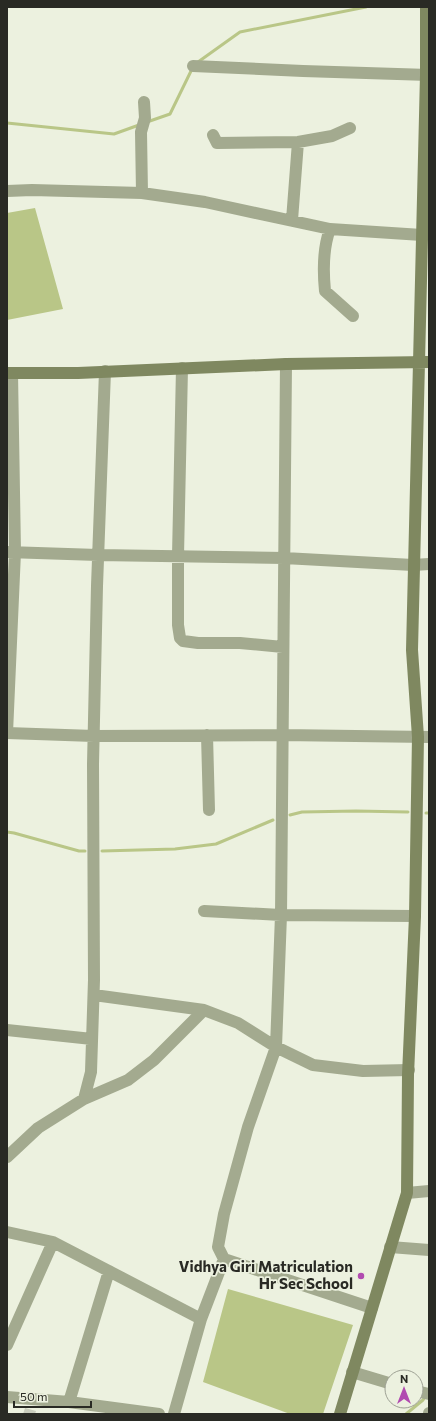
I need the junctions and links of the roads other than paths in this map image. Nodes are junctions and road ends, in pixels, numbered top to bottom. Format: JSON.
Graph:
{"nodes":[{"id":1,"x":426,"y":7,"type":"edge"},
{"id":2,"x":193,"y":66,"type":"dead end"},
{"id":3,"x":428,"y":75,"type":"edge"},
{"id":4,"x":144,"y":102,"type":"dead end"},
{"id":5,"x":350,"y":128,"type":"dead end"},
{"id":6,"x":213,"y":135,"type":"dead end"},
{"id":7,"x":298,"y":142,"type":"junction"},
{"id":8,"x":426,"y":190,"type":"edge"},
{"id":9,"x":7,"y":191,"type":"edge"},
{"id":10,"x":142,"y":193,"type":"junction"},
{"id":11,"x":292,"y":220,"type":"junction"},
{"id":12,"x":330,"y":229,"type":"junction"},
{"id":13,"x":422,"y":235,"type":"junction"},
{"id":14,"x":353,"y":316,"type":"dead end"},
{"id":15,"x":424,"y":362,"type":"edge"},
{"id":16,"x":286,"y":364,"type":"junction"},
{"id":17,"x":182,"y":368,"type":"junction"},
{"id":18,"x":105,"y":371,"type":"junction"},
{"id":19,"x":9,"y":373,"type":"edge"},
{"id":20,"x":11,"y":552,"type":"edge"},
{"id":21,"x":98,"y":555,"type":"junction"},
{"id":22,"x":178,"y":556,"type":"junction"},
{"id":23,"x":284,"y":558,"type":"junction"},
{"id":24,"x":429,"y":564,"type":"edge"},
{"id":25,"x":413,"y":565,"type":"junction"},
{"id":26,"x":283,"y":647,"type":"junction"},
{"id":27,"x":7,"y":733,"type":"edge"},
{"id":28,"x":207,"y":735,"type":"junction"},
{"id":29,"x":282,"y":735,"type":"junction"},
{"id":30,"x":94,"y":736,"type":"junction"},
{"id":31,"x":423,"y":737,"type":"edge"},
{"id":32,"x":210,"y":810,"type":"dead end"},
{"id":33,"x":204,"y":911,"type":"dead end"},
{"id":34,"x":281,"y":915,"type":"junction"},
{"id":35,"x":415,"y":916,"type":"junction"},
{"id":36,"x":94,"y":995,"type":"junction"},
{"id":37,"x":204,"y":1010,"type":"junction"},
{"id":38,"x":7,"y":1030,"type":"edge"},
{"id":39,"x":92,"y":1039,"type":"junction"},
{"id":40,"x":276,"y":1047,"type":"junction"},
{"id":41,"x":408,"y":1070,"type":"junction"},
{"id":42,"x":84,"y":1099,"type":"junction"},
{"id":43,"x":7,"y":1157,"type":"edge"},
{"id":44,"x":429,"y":1191,"type":"edge"},
{"id":45,"x":407,"y":1193,"type":"junction"},
{"id":46,"x":7,"y":1232,"type":"edge"},
{"id":47,"x":53,"y":1242,"type":"junction"},
{"id":48,"x":390,"y":1247,"type":"junction"},
{"id":49,"x":429,"y":1250,"type":"edge"},
{"id":50,"x":224,"y":1259,"type":"junction"},
{"id":51,"x":109,"y":1271,"type":"junction"},
{"id":52,"x":372,"y":1308,"type":"junction"},
{"id":53,"x":201,"y":1319,"type":"junction"},
{"id":54,"x":7,"y":1345,"type":"edge"},
{"id":55,"x":352,"y":1372,"type":"junction"},
{"id":56,"x":384,"y":1382,"type":"edge"},
{"id":57,"x":7,"y":1397,"type":"edge"},
{"id":58,"x":69,"y":1402,"type":"junction"},
{"id":59,"x":159,"y":1414,"type":"edge"},
{"id":60,"x":174,"y":1414,"type":"edge"},
{"id":61,"x":340,"y":1414,"type":"edge"}],
"edges":[{"from":1,"to":3,"type":"street"},
{"from":2,"to":3,"type":"street"},
{"from":3,"to":8,"type":"street"},
{"from":4,"to":10,"type":"street"},
{"from":5,"to":7,"type":"street"},
{"from":6,"to":7,"type":"street"},
{"from":7,"to":11,"type":"street"},
{"from":8,"to":13,"type":"street"},
{"from":9,"to":10,"type":"street"},
{"from":10,"to":11,"type":"street"},
{"from":11,"to":12,"type":"street"},
{"from":12,"to":13,"type":"street"},
{"from":12,"to":14,"type":"street"},
{"from":13,"to":15,"type":"street"},
{"from":15,"to":16,"type":"street"},
{"from":15,"to":25,"type":"street"},
{"from":16,"to":17,"type":"street"},
{"from":16,"to":23,"type":"street"},
{"from":17,"to":18,"type":"street"},
{"from":17,"to":22,"type":"street"},
{"from":18,"to":19,"type":"street"},
{"from":18,"to":21,"type":"street"},
{"from":19,"to":20,"type":"street"},
{"from":20,"to":21,"type":"street"},
{"from":20,"to":27,"type":"street"},
{"from":21,"to":22,"type":"street"},
{"from":21,"to":30,"type":"street"},
{"from":22,"to":23,"type":"street"},
{"from":22,"to":26,"type":"street"},
{"from":23,"to":25,"type":"street"},
{"from":23,"to":26,"type":"street"},
{"from":24,"to":25,"type":"street"},
{"from":25,"to":31,"type":"street"},
{"from":26,"to":29,"type":"street"},
{"from":27,"to":30,"type":"street"},
{"from":28,"to":29,"type":"street"},
{"from":28,"to":30,"type":"street"},
{"from":28,"to":32,"type":"street"},
{"from":29,"to":31,"type":"street"},
{"from":29,"to":34,"type":"street"},
{"from":30,"to":36,"type":"street"},
{"from":31,"to":35,"type":"street"},
{"from":33,"to":34,"type":"street"},
{"from":34,"to":35,"type":"street"},
{"from":34,"to":40,"type":"street"},
{"from":35,"to":41,"type":"street"},
{"from":36,"to":37,"type":"street"},
{"from":36,"to":39,"type":"street"},
{"from":37,"to":40,"type":"street"},
{"from":37,"to":42,"type":"street"},
{"from":38,"to":39,"type":"street"},
{"from":39,"to":42,"type":"street"},
{"from":40,"to":41,"type":"street"},
{"from":40,"to":50,"type":"street"},
{"from":41,"to":45,"type":"street"},
{"from":42,"to":43,"type":"street"},
{"from":44,"to":45,"type":"street"},
{"from":45,"to":48,"type":"street"},
{"from":46,"to":47,"type":"street"},
{"from":47,"to":51,"type":"street"},
{"from":47,"to":54,"type":"street"},
{"from":48,"to":49,"type":"street"},
{"from":48,"to":52,"type":"street"},
{"from":50,"to":52,"type":"street"},
{"from":50,"to":53,"type":"street"},
{"from":51,"to":53,"type":"street"},
{"from":51,"to":58,"type":"street"},
{"from":52,"to":55,"type":"street"},
{"from":53,"to":60,"type":"street"},
{"from":55,"to":56,"type":"street"},
{"from":55,"to":61,"type":"street"},
{"from":57,"to":58,"type":"street"},
{"from":58,"to":59,"type":"street"}]}
